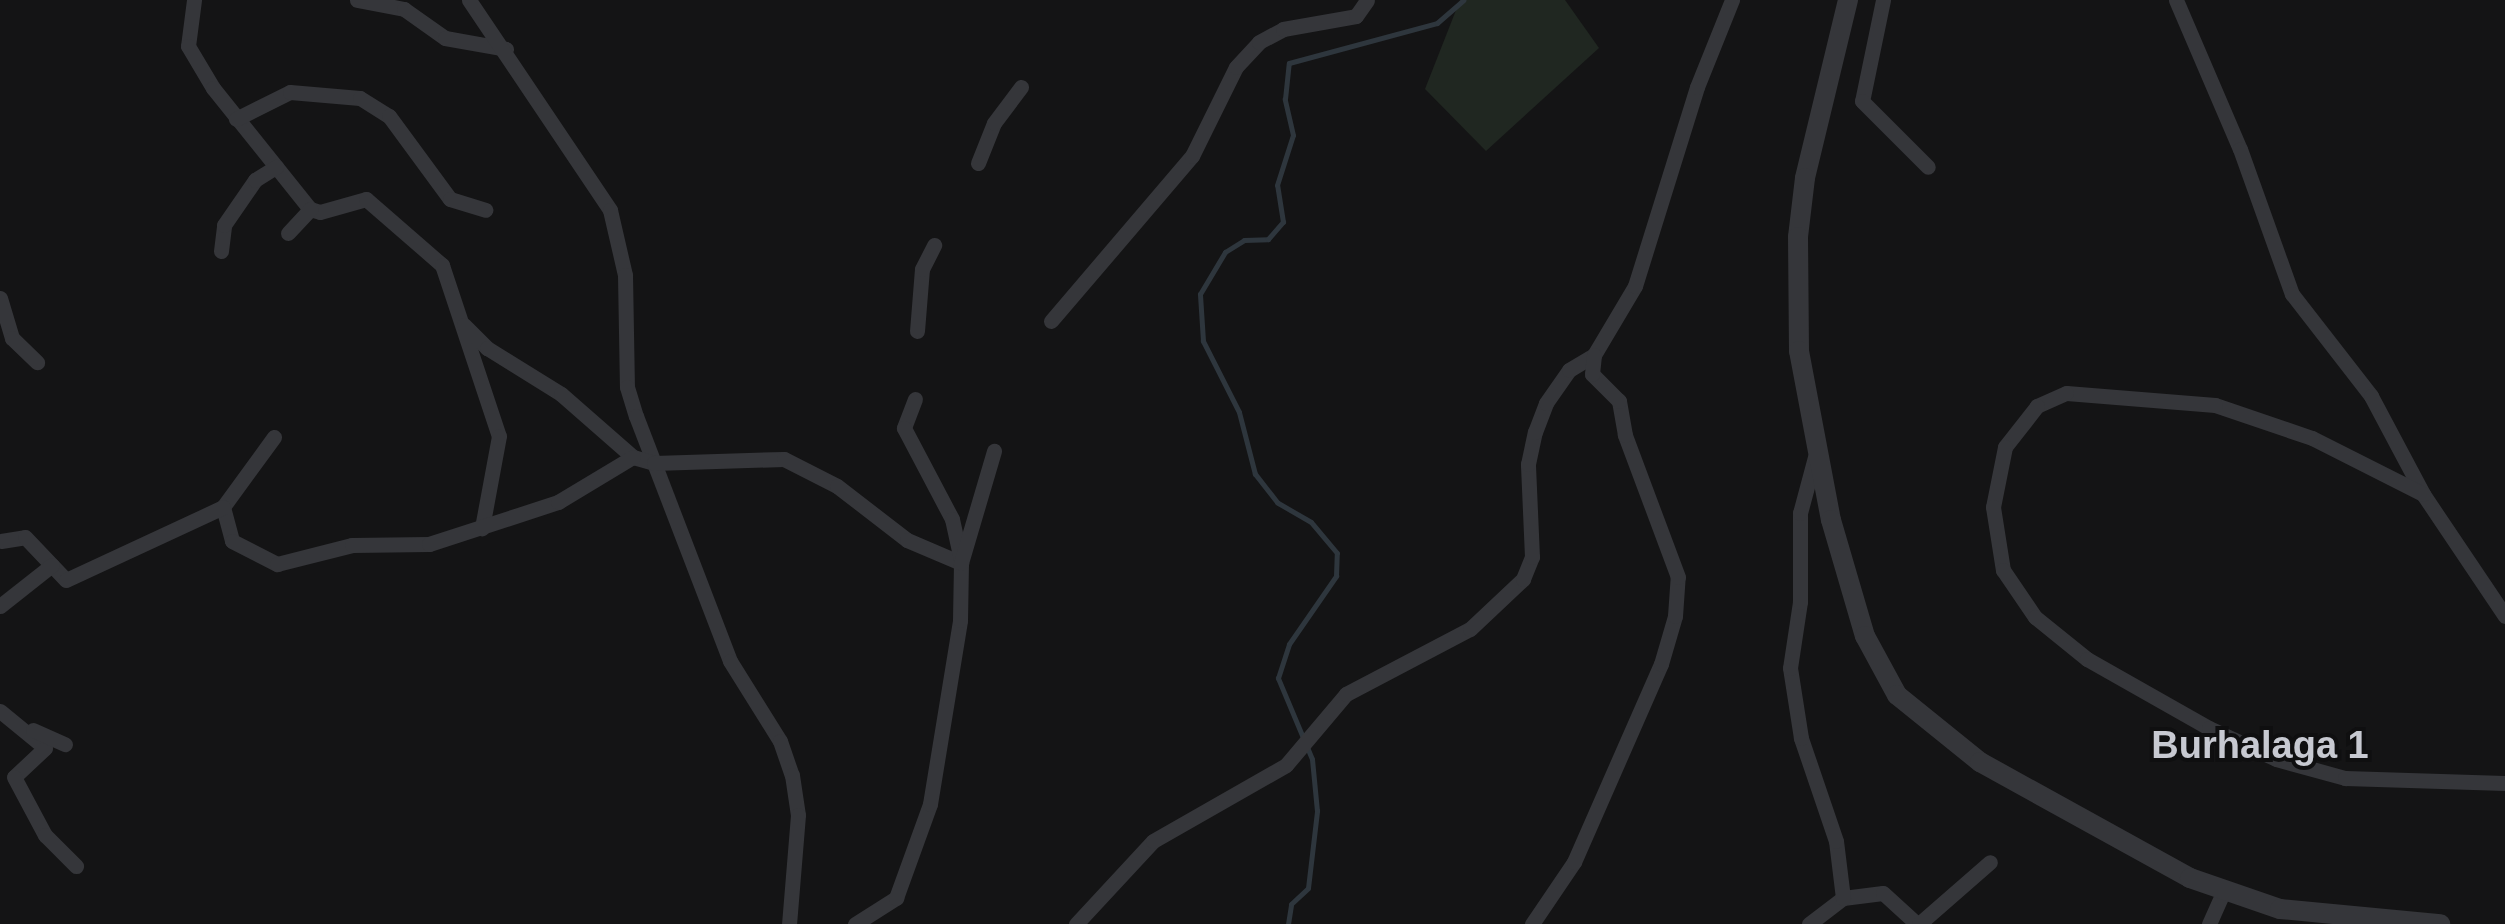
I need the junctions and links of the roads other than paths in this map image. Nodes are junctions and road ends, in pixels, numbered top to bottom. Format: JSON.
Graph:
{"nodes":[{"id":1,"x":194,"y":0,"type":"edge"},
{"id":2,"x":357,"y":0,"type":"edge"},
{"id":3,"x":469,"y":0,"type":"edge"},
{"id":4,"x":1367,"y":0,"type":"edge"},
{"id":5,"x":1732,"y":0,"type":"edge"},
{"id":6,"x":1848,"y":0,"type":"edge"},
{"id":7,"x":1883,"y":0,"type":"edge"},
{"id":8,"x":2176,"y":0,"type":"edge"},
{"id":9,"x":506,"y":49,"type":"junction"},
{"id":10,"x":1021,"y":87,"type":"dead end"},
{"id":11,"x":236,"y":119,"type":"junction"},
{"id":12,"x":978,"y":163,"type":"dead end"},
{"id":13,"x":276,"y":167,"type":"junction"},
{"id":14,"x":1928,"y":167,"type":"dead end"},
{"id":15,"x":310,"y":209,"type":"junction"},
{"id":16,"x":485,"y":210,"type":"dead end"},
{"id":17,"x":288,"y":234,"type":"dead end"},
{"id":18,"x":934,"y":246,"type":"dead end"},
{"id":19,"x":221,"y":251,"type":"dead end"},
{"id":20,"x":0,"y":298,"type":"edge"},
{"id":21,"x":460,"y":321,"type":"junction"},
{"id":22,"x":1050,"y":321,"type":"dead end"},
{"id":23,"x":918,"y":332,"type":"dead end"},
{"id":24,"x":1594,"y":355,"type":"junction"},
{"id":25,"x":37,"y":362,"type":"dead end"},
{"id":26,"x":914,"y":399,"type":"dead end"},
{"id":27,"x":274,"y":437,"type":"dead end"},
{"id":28,"x":994,"y":451,"type":"dead end"},
{"id":29,"x":632,"y":457,"type":"junction"},
{"id":30,"x":1816,"y":457,"type":"junction"},
{"id":31,"x":654,"y":463,"type":"junction"},
{"id":32,"x":2423,"y":494,"type":"junction"},
{"id":33,"x":222,"y":507,"type":"junction"},
{"id":34,"x":482,"y":528,"type":"junction"},
{"id":35,"x":1,"y":541,"type":"edge"},
{"id":36,"x":962,"y":564,"type":"junction"},
{"id":37,"x":52,"y":565,"type":"junction"},
{"id":38,"x":0,"y":606,"type":"edge"},
{"id":39,"x":2505,"y":616,"type":"edge"},
{"id":40,"x":0,"y":711,"type":"edge"},
{"id":41,"x":25,"y":726,"type":"junction"},
{"id":42,"x":65,"y":744,"type":"dead end"},
{"id":43,"x":2505,"y":783,"type":"edge"},
{"id":44,"x":1990,"y":862,"type":"dead end"},
{"id":45,"x":76,"y":866,"type":"dead end"},
{"id":46,"x":2224,"y":890,"type":"junction"},
{"id":47,"x":1843,"y":898,"type":"junction"},
{"id":48,"x":789,"y":924,"type":"edge"},
{"id":49,"x":855,"y":924,"type":"edge"},
{"id":50,"x":1076,"y":924,"type":"edge"},
{"id":51,"x":1532,"y":924,"type":"edge"},
{"id":52,"x":1809,"y":924,"type":"edge"},
{"id":53,"x":1918,"y":924,"type":"edge"},
{"id":54,"x":2209,"y":924,"type":"edge"},
{"id":55,"x":2440,"y":924,"type":"edge"}],
"edges":[{"from":1,"to":11,"type":"street"},
{"from":2,"to":9,"type":"street"},
{"from":3,"to":9,"type":"street"},
{"from":4,"to":22,"type":"street"},
{"from":5,"to":24,"type":"street"},
{"from":6,"to":30,"type":"street"},
{"from":7,"to":14,"type":"street"},
{"from":8,"to":32,"type":"street"},
{"from":9,"to":31,"type":"street"},
{"from":10,"to":12,"type":"street"},
{"from":11,"to":13,"type":"street"},
{"from":11,"to":16,"type":"street"},
{"from":13,"to":15,"type":"street"},
{"from":13,"to":19,"type":"street"},
{"from":15,"to":17,"type":"street"},
{"from":15,"to":21,"type":"street"},
{"from":18,"to":23,"type":"street"},
{"from":20,"to":25,"type":"street"},
{"from":21,"to":29,"type":"street"},
{"from":21,"to":34,"type":"street"},
{"from":24,"to":50,"type":"street"},
{"from":24,"to":51,"type":"street"},
{"from":26,"to":36,"type":"street"},
{"from":27,"to":33,"type":"street"},
{"from":28,"to":36,"type":"street"},
{"from":29,"to":31,"type":"street"},
{"from":29,"to":34,"type":"street"},
{"from":30,"to":46,"type":"street"},
{"from":30,"to":47,"type":"street"},
{"from":31,"to":36,"type":"street"},
{"from":31,"to":48,"type":"street"},
{"from":32,"to":39,"type":"street"},
{"from":32,"to":43,"type":"street"},
{"from":33,"to":34,"type":"street"},
{"from":33,"to":37,"type":"street"},
{"from":35,"to":37,"type":"street"},
{"from":36,"to":49,"type":"street"},
{"from":37,"to":38,"type":"street"},
{"from":40,"to":41,"type":"street"},
{"from":41,"to":42,"type":"street"},
{"from":41,"to":45,"type":"street"},
{"from":44,"to":53,"type":"street"},
{"from":46,"to":54,"type":"street"},
{"from":46,"to":55,"type":"street"},
{"from":47,"to":52,"type":"street"},
{"from":47,"to":53,"type":"street"}]}
